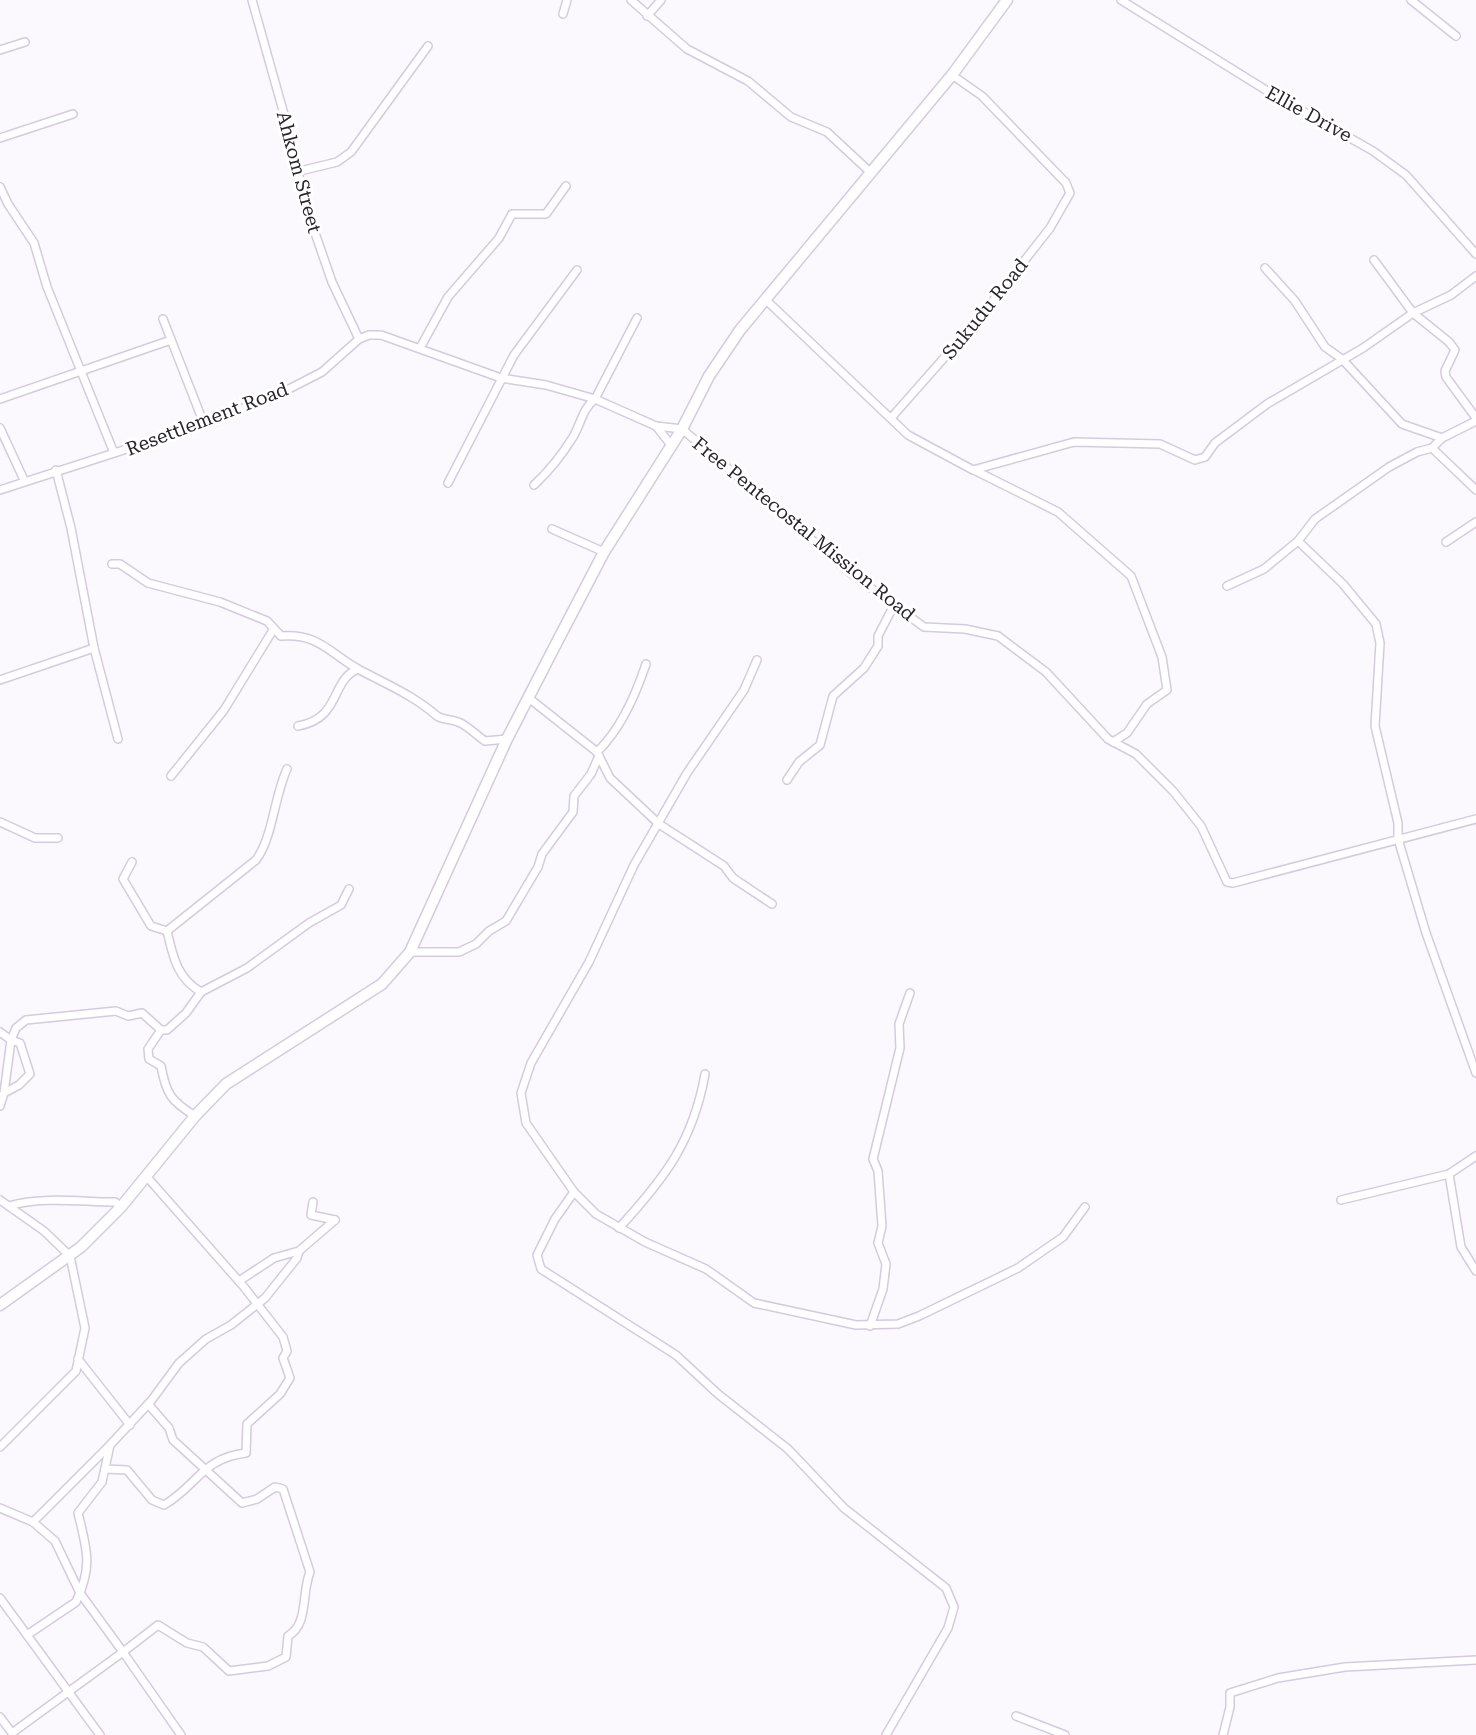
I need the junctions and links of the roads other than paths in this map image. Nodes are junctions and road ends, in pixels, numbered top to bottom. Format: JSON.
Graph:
{"nodes":[{"id":1,"x":252,"y":0,"type":"edge"},
{"id":2,"x":567,"y":0,"type":"edge"},
{"id":3,"x":631,"y":0,"type":"edge"},
{"id":4,"x":661,"y":0,"type":"edge"},
{"id":5,"x":1007,"y":0,"type":"edge"},
{"id":6,"x":1121,"y":0,"type":"edge"},
{"id":7,"x":1411,"y":0,"type":"edge"},
{"id":8,"x":563,"y":14,"type":"dead end"},
{"id":9,"x":647,"y":16,"type":"junction"},
{"id":10,"x":1456,"y":36,"type":"dead end"},
{"id":11,"x":25,"y":42,"type":"dead end"},
{"id":12,"x":428,"y":46,"type":"dead end"},
{"id":13,"x":0,"y":50,"type":"edge"},
{"id":14,"x":952,"y":75,"type":"junction"},
{"id":15,"x":73,"y":114,"type":"dead end"},
{"id":16,"x":0,"y":138,"type":"edge"},
{"id":17,"x":296,"y":172,"type":"junction"},
{"id":18,"x":869,"y":172,"type":"junction"},
{"id":19,"x":566,"y":186,"type":"dead end"},
{"id":20,"x":0,"y":187,"type":"edge"},
{"id":21,"x":4,"y":206,"type":"edge"},
{"id":22,"x":1476,"y":254,"type":"edge"},
{"id":23,"x":1374,"y":260,"type":"dead end"},
{"id":24,"x":1265,"y":268,"type":"dead end"},
{"id":25,"x":577,"y":270,"type":"dead end"},
{"id":26,"x":1476,"y":276,"type":"edge"},
{"id":27,"x":765,"y":299,"type":"junction"},
{"id":28,"x":1413,"y":313,"type":"junction"},
{"id":29,"x":637,"y":318,"type":"dead end"},
{"id":30,"x":163,"y":320,"type":"dead end"},
{"id":31,"x":359,"y":339,"type":"junction"},
{"id":32,"x":171,"y":340,"type":"junction"},
{"id":33,"x":420,"y":348,"type":"junction"},
{"id":34,"x":1342,"y":359,"type":"junction"},
{"id":35,"x":81,"y":370,"type":"junction"},
{"id":36,"x":501,"y":378,"type":"junction"},
{"id":37,"x":0,"y":399,"type":"edge"},
{"id":38,"x":595,"y":399,"type":"junction"},
{"id":39,"x":891,"y":418,"type":"junction"},
{"id":40,"x":1476,"y":419,"type":"edge"},
{"id":41,"x":204,"y":424,"type":"junction"},
{"id":42,"x":656,"y":426,"type":"junction"},
{"id":43,"x":0,"y":428,"type":"edge"},
{"id":44,"x":682,"y":429,"type":"junction"},
{"id":45,"x":1442,"y":438,"type":"junction"},
{"id":46,"x":671,"y":444,"type":"junction"},
{"id":47,"x":1432,"y":448,"type":"junction"},
{"id":48,"x":114,"y":453,"type":"junction"},
{"id":49,"x":56,"y":470,"type":"junction"},
{"id":50,"x":973,"y":470,"type":"junction"},
{"id":51,"x":24,"y":480,"type":"junction"},
{"id":52,"x":448,"y":483,"type":"dead end"},
{"id":53,"x":534,"y":485,"type":"dead end"},
{"id":54,"x":0,"y":490,"type":"edge"},
{"id":55,"x":1476,"y":490,"type":"edge"},
{"id":56,"x":1476,"y":522,"type":"edge"},
{"id":57,"x":552,"y":529,"type":"dead end"},
{"id":58,"x":1298,"y":541,"type":"junction"},
{"id":59,"x":1446,"y":542,"type":"dead end"},
{"id":60,"x":604,"y":552,"type":"junction"},
{"id":61,"x":112,"y":564,"type":"dead end"},
{"id":62,"x":1227,"y":586,"type":"dead end"},
{"id":63,"x":894,"y":605,"type":"junction"},
{"id":64,"x":273,"y":630,"type":"junction"},
{"id":65,"x":94,"y":649,"type":"junction"},
{"id":66,"x":757,"y":660,"type":"dead end"},
{"id":67,"x":646,"y":664,"type":"dead end"},
{"id":68,"x":358,"y":669,"type":"junction"},
{"id":69,"x":0,"y":680,"type":"edge"},
{"id":70,"x":530,"y":699,"type":"junction"},
{"id":71,"x":298,"y":726,"type":"dead end"},
{"id":72,"x":118,"y":739,"type":"dead end"},
{"id":73,"x":507,"y":739,"type":"junction"},
{"id":74,"x":1113,"y":742,"type":"junction"},
{"id":75,"x":598,"y":754,"type":"junction"},
{"id":76,"x":287,"y":769,"type":"dead end"},
{"id":77,"x":171,"y":776,"type":"dead end"},
{"id":78,"x":787,"y":780,"type":"dead end"},
{"id":79,"x":1476,"y":819,"type":"edge"},
{"id":80,"x":0,"y":822,"type":"edge"},
{"id":81,"x":659,"y":824,"type":"junction"},
{"id":82,"x":58,"y":838,"type":"dead end"},
{"id":83,"x":1398,"y":839,"type":"junction"},
{"id":84,"x":132,"y":862,"type":"dead end"},
{"id":85,"x":349,"y":889,"type":"dead end"},
{"id":86,"x":772,"y":904,"type":"dead end"},
{"id":87,"x":167,"y":931,"type":"junction"},
{"id":88,"x":410,"y":952,"type":"junction"},
{"id":89,"x":201,"y":992,"type":"junction"},
{"id":90,"x":910,"y":993,"type":"dead end"},
{"id":91,"x":161,"y":1030,"type":"junction"},
{"id":92,"x":0,"y":1032,"type":"edge"},
{"id":93,"x":11,"y":1040,"type":"junction"},
{"id":94,"x":1476,"y":1073,"type":"edge"},
{"id":95,"x":705,"y":1074,"type":"dead end"},
{"id":96,"x":4,"y":1093,"type":"junction"},
{"id":97,"x":0,"y":1106,"type":"edge"},
{"id":98,"x":195,"y":1115,"type":"junction"},
{"id":99,"x":1476,"y":1156,"type":"edge"},
{"id":100,"x":1449,"y":1174,"type":"junction"},
{"id":101,"x":147,"y":1177,"type":"junction"},
{"id":102,"x":574,"y":1192,"type":"junction"},
{"id":103,"x":0,"y":1200,"type":"edge"},
{"id":104,"x":1341,"y":1200,"type":"dead end"},
{"id":105,"x":313,"y":1202,"type":"dead end"},
{"id":106,"x":9,"y":1206,"type":"junction"},
{"id":107,"x":121,"y":1207,"type":"junction"},
{"id":108,"x":1085,"y":1207,"type":"dead end"},
{"id":109,"x":619,"y":1228,"type":"junction"},
{"id":110,"x":299,"y":1251,"type":"junction"},
{"id":111,"x":70,"y":1256,"type":"junction"},
{"id":112,"x":1476,"y":1271,"type":"edge"},
{"id":113,"x":239,"y":1281,"type":"junction"},
{"id":114,"x":258,"y":1304,"type":"junction"},
{"id":115,"x":0,"y":1305,"type":"edge"},
{"id":116,"x":870,"y":1326,"type":"junction"},
{"id":117,"x":78,"y":1359,"type":"junction"},
{"id":118,"x":148,"y":1404,"type":"junction"},
{"id":119,"x":130,"y":1424,"type":"junction"},
{"id":120,"x":110,"y":1445,"type":"junction"},
{"id":121,"x":0,"y":1447,"type":"edge"},
{"id":122,"x":105,"y":1469,"type":"junction"},
{"id":123,"x":204,"y":1469,"type":"junction"},
{"id":124,"x":0,"y":1508,"type":"edge"},
{"id":125,"x":33,"y":1522,"type":"junction"},
{"id":126,"x":80,"y":1593,"type":"junction"},
{"id":127,"x":0,"y":1598,"type":"edge"},
{"id":128,"x":27,"y":1635,"type":"junction"},
{"id":129,"x":122,"y":1653,"type":"junction"},
{"id":130,"x":1476,"y":1660,"type":"edge"},
{"id":131,"x":69,"y":1692,"type":"junction"},
{"id":132,"x":1016,"y":1716,"type":"dead end"},
{"id":133,"x":0,"y":1717,"type":"edge"},
{"id":134,"x":11,"y":1734,"type":"edge"},
{"id":135,"x":100,"y":1735,"type":"edge"},
{"id":136,"x":181,"y":1735,"type":"edge"},
{"id":137,"x":886,"y":1735,"type":"edge"},
{"id":138,"x":1065,"y":1735,"type":"edge"},
{"id":139,"x":1223,"y":1735,"type":"edge"}],
"edges":[{"from":1,"to":17,"type":"street","name":"Ahkom Street"},
{"from":2,"to":8,"type":"street"},
{"from":3,"to":9,"type":"street"},
{"from":4,"to":9,"type":"street"},
{"from":5,"to":14,"type":"main road"},
{"from":6,"to":22,"type":"street","name":"Ellie Drive"},
{"from":7,"to":10,"type":"street"},
{"from":9,"to":18,"type":"street"},
{"from":11,"to":13,"type":"street"},
{"from":12,"to":17,"type":"street"},
{"from":14,"to":18,"type":"main road"},
{"from":14,"to":39,"type":"street","name":"Sukudu Road"},
{"from":15,"to":16,"type":"street"},
{"from":17,"to":31,"type":"street","name":"Ahkom Street"},
{"from":18,"to":27,"type":"main road"},
{"from":19,"to":33,"type":"street"},
{"from":20,"to":21,"type":"street"},
{"from":21,"to":35,"type":"street"},
{"from":23,"to":28,"type":"street"},
{"from":24,"to":34,"type":"street"},
{"from":25,"to":36,"type":"street"},
{"from":26,"to":28,"type":"street"},
{"from":27,"to":39,"type":"street"},
{"from":27,"to":44,"type":"main road"},
{"from":28,"to":34,"type":"street"},
{"from":28,"to":40,"type":"street"},
{"from":29,"to":38,"type":"street"},
{"from":30,"to":32,"type":"street"},
{"from":31,"to":33,"type":"street"},
{"from":31,"to":41,"type":"street","name":"Resettlement Road"},
{"from":32,"to":35,"type":"street"},
{"from":32,"to":41,"type":"street"},
{"from":33,"to":36,"type":"street"},
{"from":34,"to":45,"type":"street"},
{"from":34,"to":50,"type":"street"},
{"from":35,"to":37,"type":"street"},
{"from":35,"to":48,"type":"street"},
{"from":36,"to":38,"type":"street"},
{"from":36,"to":52,"type":"street"},
{"from":38,"to":42,"type":"street"},
{"from":38,"to":53,"type":"street"},
{"from":39,"to":50,"type":"street"},
{"from":40,"to":45,"type":"street"},
{"from":41,"to":48,"type":"street","name":"Resettlement Road"},
{"from":42,"to":44,"type":"street"},
{"from":42,"to":46,"type":"street"},
{"from":43,"to":51,"type":"street"},
{"from":44,"to":46,"type":"main road"},
{"from":44,"to":63,"type":"street","name":"Free Pentecostal Mission Road"},
{"from":45,"to":47,"type":"street"},
{"from":46,"to":60,"type":"main road"},
{"from":47,"to":55,"type":"street"},
{"from":47,"to":58,"type":"street"},
{"from":48,"to":49,"type":"street","name":"Resettlement Road"},
{"from":49,"to":51,"type":"street","name":"Resettlement Road"},
{"from":49,"to":65,"type":"street"},
{"from":50,"to":74,"type":"street"},
{"from":51,"to":54,"type":"street","name":"Resettlement Road"},
{"from":56,"to":59,"type":"street"},
{"from":57,"to":60,"type":"street"},
{"from":58,"to":62,"type":"street"},
{"from":58,"to":83,"type":"street"},
{"from":60,"to":70,"type":"main road"},
{"from":61,"to":64,"type":"street"},
{"from":63,"to":74,"type":"street","name":"Free Pentecostal Mission Road"},
{"from":63,"to":78,"type":"street"},
{"from":64,"to":68,"type":"street"},
{"from":64,"to":77,"type":"street"},
{"from":65,"to":69,"type":"street"},
{"from":65,"to":72,"type":"street"},
{"from":66,"to":81,"type":"street"},
{"from":67,"to":75,"type":"street"},
{"from":68,"to":71,"type":"street"},
{"from":68,"to":73,"type":"street"},
{"from":70,"to":73,"type":"main road"},
{"from":70,"to":75,"type":"street"},
{"from":73,"to":88,"type":"main road"},
{"from":74,"to":83,"type":"street","name":"Free Pentecostal Mission Road"},
{"from":75,"to":81,"type":"street"},
{"from":75,"to":88,"type":"street"},
{"from":76,"to":87,"type":"street"},
{"from":79,"to":83,"type":"street","name":"Free Pentecostal Mission Road"},
{"from":80,"to":82,"type":"street"},
{"from":81,"to":86,"type":"street"},
{"from":81,"to":102,"type":"street"},
{"from":83,"to":94,"type":"street"},
{"from":84,"to":87,"type":"street"},
{"from":85,"to":89,"type":"street"},
{"from":87,"to":89,"type":"street"},
{"from":88,"to":98,"type":"main road"},
{"from":89,"to":91,"type":"street"},
{"from":90,"to":116,"type":"street"},
{"from":91,"to":93,"type":"street"},
{"from":91,"to":98,"type":"street"},
{"from":92,"to":93,"type":"street"},
{"from":93,"to":96,"type":"street"},
{"from":93,"to":96,"type":"street"},
{"from":95,"to":109,"type":"street"},
{"from":96,"to":97,"type":"street"},
{"from":98,"to":101,"type":"main road"},
{"from":99,"to":100,"type":"street"},
{"from":100,"to":104,"type":"street"},
{"from":100,"to":112,"type":"street"},
{"from":101,"to":107,"type":"main road"},
{"from":101,"to":113,"type":"street"},
{"from":102,"to":109,"type":"street"},
{"from":102,"to":137,"type":"street"},
{"from":103,"to":106,"type":"street"},
{"from":105,"to":110,"type":"street"},
{"from":106,"to":107,"type":"street"},
{"from":106,"to":111,"type":"street"},
{"from":107,"to":111,"type":"main road"},
{"from":108,"to":116,"type":"street"},
{"from":109,"to":116,"type":"street"},
{"from":110,"to":113,"type":"street"},
{"from":110,"to":114,"type":"street"},
{"from":111,"to":115,"type":"main road"},
{"from":111,"to":117,"type":"street"},
{"from":113,"to":114,"type":"street"},
{"from":114,"to":118,"type":"street"},
{"from":114,"to":123,"type":"street"},
{"from":117,"to":119,"type":"street"},
{"from":117,"to":121,"type":"street"},
{"from":118,"to":119,"type":"street"},
{"from":118,"to":123,"type":"street"},
{"from":119,"to":120,"type":"street"},
{"from":120,"to":122,"type":"street"},
{"from":120,"to":125,"type":"street"},
{"from":122,"to":123,"type":"street"},
{"from":122,"to":126,"type":"street"},
{"from":123,"to":129,"type":"street"},
{"from":124,"to":125,"type":"street"},
{"from":125,"to":126,"type":"street"},
{"from":126,"to":128,"type":"street"},
{"from":126,"to":129,"type":"street"},
{"from":127,"to":128,"type":"street"},
{"from":128,"to":131,"type":"street"},
{"from":129,"to":131,"type":"street"},
{"from":129,"to":136,"type":"street"},
{"from":130,"to":139,"type":"street"},
{"from":131,"to":134,"type":"street"},
{"from":131,"to":135,"type":"street"},
{"from":132,"to":138,"type":"street"},
{"from":133,"to":134,"type":"street"}]}
